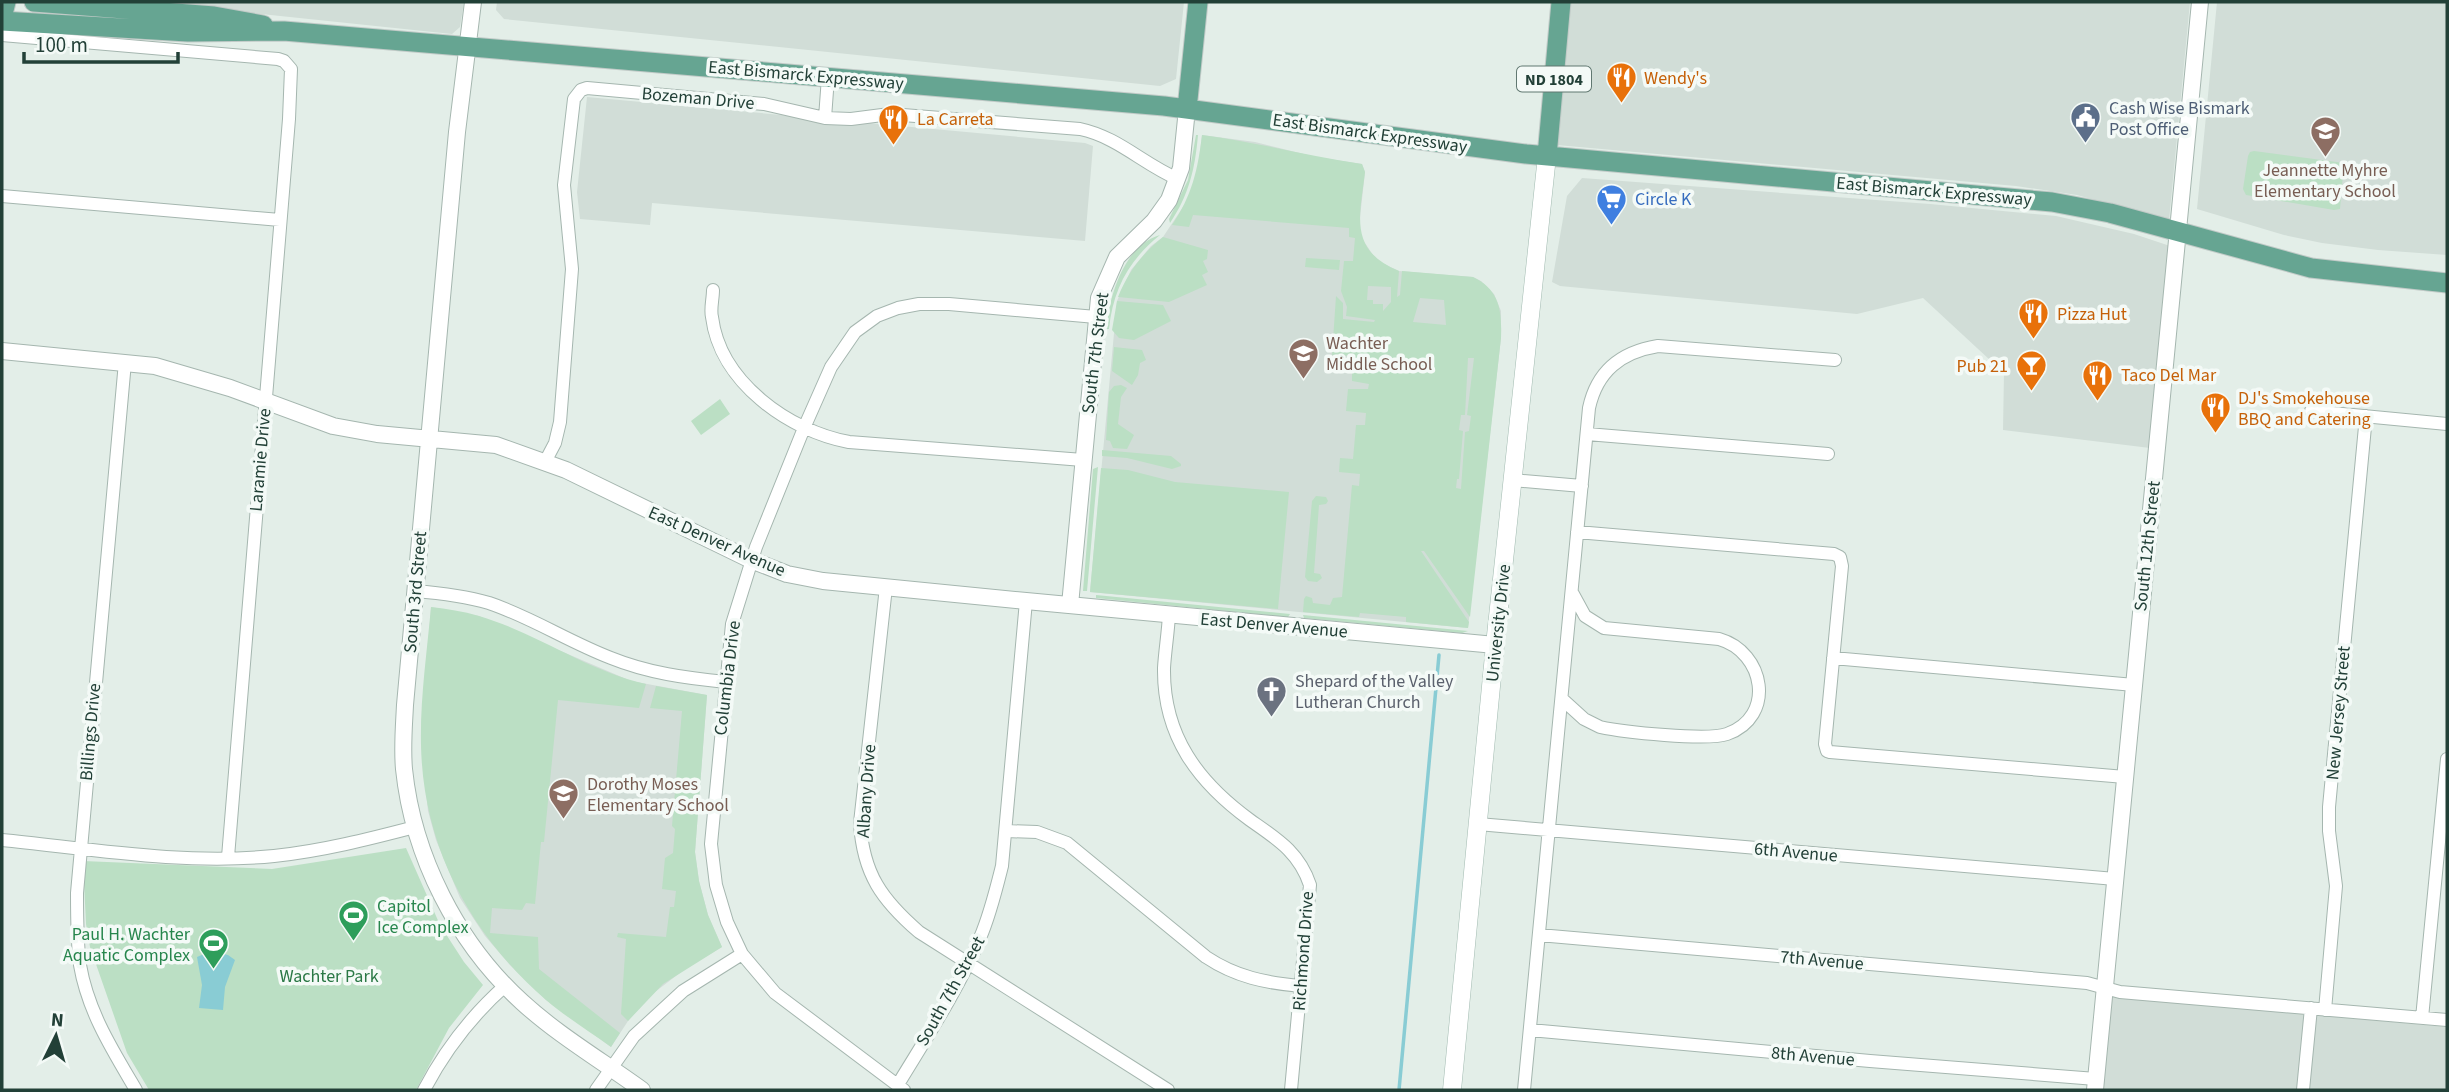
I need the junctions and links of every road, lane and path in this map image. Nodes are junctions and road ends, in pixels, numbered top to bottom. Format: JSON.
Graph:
{"nodes":[{"id":1,"x":6,"y":2,"type":"edge"},
{"id":2,"x":34,"y":2,"type":"edge"},
{"id":3,"x":473,"y":2,"type":"edge"},
{"id":4,"x":1198,"y":2,"type":"edge"},
{"id":5,"x":1561,"y":2,"type":"edge"},
{"id":6,"x":2200,"y":2,"type":"edge"},
{"id":7,"x":2,"y":12,"type":"edge"},
{"id":8,"x":2,"y":21,"type":"edge"},
{"id":9,"x":284,"y":31,"type":"junction"},
{"id":10,"x":2,"y":35,"type":"edge"},
{"id":11,"x":467,"y":46,"type":"junction"},
{"id":12,"x":828,"y":77,"type":"junction"},
{"id":13,"x":1187,"y":109,"type":"junction"},
{"id":14,"x":825,"y":118,"type":"junction"},
{"id":15,"x":1547,"y":156,"type":"junction"},
{"id":16,"x":1178,"y":179,"type":"junction"},
{"id":17,"x":2,"y":196,"type":"edge"},
{"id":18,"x":280,"y":220,"type":"junction"},
{"id":19,"x":2178,"y":233,"type":"junction"},
{"id":20,"x":2447,"y":283,"type":"edge"},
{"id":21,"x":713,"y":290,"type":"dead end"},
{"id":22,"x":1096,"y":317,"type":"junction"},
{"id":23,"x":2,"y":351,"type":"edge"},
{"id":24,"x":1835,"y":360,"type":"dead end"},
{"id":25,"x":125,"y":362,"type":"junction"},
{"id":26,"x":264,"y":402,"type":"junction"},
{"id":27,"x":2311,"y":411,"type":"dead end"},
{"id":28,"x":2366,"y":416,"type":"junction"},
{"id":29,"x":2447,"y":424,"type":"edge"},
{"id":30,"x":804,"y":428,"type":"junction"},
{"id":31,"x":1587,"y":433,"type":"junction"},
{"id":32,"x":430,"y":438,"type":"junction"},
{"id":33,"x":1828,"y":454,"type":"dead end"},
{"id":34,"x":1083,"y":460,"type":"junction"},
{"id":35,"x":545,"y":462,"type":"junction"},
{"id":36,"x":1512,"y":480,"type":"junction"},
{"id":37,"x":1581,"y":486,"type":"junction"},
{"id":38,"x":1577,"y":532,"type":"junction"},
{"id":39,"x":751,"y":560,"type":"junction"},
{"id":40,"x":886,"y":587,"type":"junction"},
{"id":41,"x":1572,"y":590,"type":"junction"},
{"id":42,"x":415,"y":591,"type":"junction"},
{"id":43,"x":1026,"y":601,"type":"junction"},
{"id":44,"x":1070,"y":605,"type":"junction"},
{"id":45,"x":1169,"y":615,"type":"junction"},
{"id":46,"x":1495,"y":645,"type":"junction"},
{"id":47,"x":1833,"y":658,"type":"junction"},
{"id":48,"x":726,"y":682,"type":"junction"},
{"id":49,"x":2134,"y":685,"type":"junction"},
{"id":50,"x":1562,"y":699,"type":"junction"},
{"id":51,"x":2447,"y":759,"type":"edge"},
{"id":52,"x":2125,"y":777,"type":"junction"},
{"id":53,"x":1478,"y":824,"type":"junction"},
{"id":54,"x":415,"y":827,"type":"junction"},
{"id":55,"x":1549,"y":830,"type":"junction"},
{"id":56,"x":1006,"y":831,"type":"junction"},
{"id":57,"x":2,"y":840,"type":"edge"},
{"id":58,"x":80,"y":848,"type":"junction"},
{"id":59,"x":228,"y":857,"type":"junction"},
{"id":60,"x":2115,"y":878,"type":"junction"},
{"id":61,"x":1539,"y":935,"type":"junction"},
{"id":62,"x":742,"y":954,"type":"junction"},
{"id":63,"x":968,"y":965,"type":"junction"},
{"id":64,"x":506,"y":985,"type":"junction"},
{"id":65,"x":1301,"y":986,"type":"junction"},
{"id":66,"x":2104,"y":988,"type":"junction"},
{"id":67,"x":2311,"y":1008,"type":"junction"},
{"id":68,"x":2325,"y":1010,"type":"junction"},
{"id":69,"x":2422,"y":1018,"type":"junction"},
{"id":70,"x":2447,"y":1020,"type":"edge"},
{"id":71,"x":1530,"y":1030,"type":"junction"},
{"id":72,"x":612,"y":1069,"type":"junction"},
{"id":73,"x":2095,"y":1084,"type":"edge"},
{"id":74,"x":900,"y":1088,"type":"edge"},
{"id":75,"x":136,"y":1090,"type":"edge"},
{"id":76,"x":424,"y":1090,"type":"edge"},
{"id":77,"x":596,"y":1090,"type":"edge"},
{"id":78,"x":642,"y":1090,"type":"edge"},
{"id":79,"x":1168,"y":1090,"type":"edge"},
{"id":80,"x":1291,"y":1090,"type":"edge"},
{"id":81,"x":1452,"y":1090,"type":"edge"},
{"id":82,"x":1524,"y":1090,"type":"edge"},
{"id":83,"x":2303,"y":1090,"type":"edge"}],
"edges":[{"from":1,"to":7,"type":"main road"},
{"from":2,"to":9,"type":"main road","name":"East Bismarck Expressway"},
{"from":3,"to":11,"type":"street","name":"South 3rd Street"},
{"from":4,"to":13,"type":"main road","name":"South 7th Street"},
{"from":5,"to":15,"type":"main road","number":"ND 1804"},
{"from":6,"to":19,"type":"street","name":"South 12th Street"},
{"from":8,"to":9,"type":"main road","name":"East Bismarck Expressway"},
{"from":9,"to":11,"type":"main road","name":"East Bismarck Expressway"},
{"from":10,"to":18,"type":"street","name":"Laramie Drive"},
{"from":11,"to":12,"type":"main road","name":"East Bismarck Expressway"},
{"from":11,"to":32,"type":"street","name":"South 3rd Street"},
{"from":12,"to":13,"type":"main road","name":"East Bismarck Expressway"},
{"from":12,"to":14,"type":"street"},
{"from":13,"to":15,"type":"main road","name":"East Bismarck Expressway"},
{"from":13,"to":16,"type":"street","name":"South 7th Street"},
{"from":14,"to":16,"type":"street","name":"Bozeman Drive"},
{"from":14,"to":35,"type":"street","name":"Bozeman Drive"},
{"from":15,"to":19,"type":"main road","name":"East Bismarck Expressway"},
{"from":15,"to":36,"type":"main road","name":"University Drive","number":"ND 1804"},
{"from":16,"to":22,"type":"street","name":"South 7th Street"},
{"from":17,"to":18,"type":"street"},
{"from":18,"to":26,"type":"street","name":"Laramie Drive"},
{"from":19,"to":20,"type":"main road","name":"East Bismarck Expressway"},
{"from":19,"to":49,"type":"street","name":"South 12th Street"},
{"from":21,"to":30,"type":"street"},
{"from":22,"to":30,"type":"street","name":"Columbia Drive"},
{"from":22,"to":34,"type":"street","name":"South 7th Street"},
{"from":23,"to":25,"type":"street","name":"East Denver Avenue"},
{"from":24,"to":31,"type":"street"},
{"from":25,"to":26,"type":"street","name":"East Denver Avenue"},
{"from":25,"to":58,"type":"street","name":"Billings Drive"},
{"from":26,"to":32,"type":"street","name":"East Denver Avenue"},
{"from":26,"to":59,"type":"street","name":"Laramie Drive"},
{"from":27,"to":28,"type":"street"},
{"from":28,"to":29,"type":"street"},
{"from":28,"to":68,"type":"street","name":"New Jersey Street"},
{"from":30,"to":34,"type":"street"},
{"from":30,"to":39,"type":"street","name":"Columbia Drive"},
{"from":31,"to":33,"type":"street"},
{"from":31,"to":37,"type":"street"},
{"from":32,"to":35,"type":"street","name":"East Denver Avenue"},
{"from":32,"to":42,"type":"street","name":"South 3rd Street"},
{"from":34,"to":44,"type":"street","name":"South 7th Street"},
{"from":35,"to":39,"type":"street","name":"East Denver Avenue"},
{"from":36,"to":37,"type":"street"},
{"from":36,"to":46,"type":"main road","name":"University Drive","number":"ND 1804"},
{"from":37,"to":38,"type":"street"},
{"from":38,"to":41,"type":"street"},
{"from":38,"to":47,"type":"street"},
{"from":39,"to":40,"type":"street","name":"East Denver Avenue"},
{"from":39,"to":48,"type":"street","name":"Columbia Drive"},
{"from":40,"to":43,"type":"street","name":"East Denver Avenue"},
{"from":40,"to":63,"type":"street","name":"Albany Drive"},
{"from":41,"to":50,"type":"street"},
{"from":41,"to":50,"type":"street"},
{"from":42,"to":48,"type":"street"},
{"from":42,"to":54,"type":"street","name":"South 3rd Street"},
{"from":43,"to":44,"type":"street","name":"East Denver Avenue"},
{"from":43,"to":56,"type":"street","name":"South 7th Street"},
{"from":44,"to":45,"type":"street","name":"East Denver Avenue"},
{"from":45,"to":46,"type":"street","name":"East Denver Avenue"},
{"from":45,"to":65,"type":"street","name":"Richmond Drive"},
{"from":46,"to":53,"type":"main road","name":"University Drive","number":"ND 1804"},
{"from":47,"to":49,"type":"street"},
{"from":47,"to":52,"type":"street"},
{"from":48,"to":62,"type":"street","name":"Columbia Drive"},
{"from":49,"to":52,"type":"street","name":"South 12th Street"},
{"from":50,"to":55,"type":"street"},
{"from":51,"to":69,"type":"street"},
{"from":52,"to":60,"type":"street","name":"South 12th Street"},
{"from":53,"to":55,"type":"street","name":"6th Avenue"},
{"from":53,"to":81,"type":"main road","name":"University Drive","number":"ND 1804"},
{"from":54,"to":59,"type":"street"},
{"from":54,"to":64,"type":"street","name":"South 3rd Street"},
{"from":55,"to":60,"type":"street","name":"6th Avenue"},
{"from":55,"to":61,"type":"street"},
{"from":56,"to":63,"type":"street","name":"South 7th Street"},
{"from":56,"to":65,"type":"street"},
{"from":57,"to":58,"type":"street"},
{"from":58,"to":59,"type":"street"},
{"from":58,"to":75,"type":"street","name":"Billings Drive"},
{"from":60,"to":66,"type":"street","name":"South 12th Street"},
{"from":61,"to":66,"type":"street","name":"7th Avenue"},
{"from":61,"to":71,"type":"street"},
{"from":62,"to":72,"type":"street"},
{"from":62,"to":74,"type":"street","name":"Columbia Drive"},
{"from":63,"to":74,"type":"street","name":"South 7th Street"},
{"from":63,"to":79,"type":"street","name":"Albany Drive"},
{"from":64,"to":72,"type":"street","name":"South 3rd Street"},
{"from":64,"to":76,"type":"street"},
{"from":65,"to":80,"type":"street","name":"Richmond Drive"},
{"from":66,"to":67,"type":"street","name":"7th Avenue"},
{"from":66,"to":73,"type":"street","name":"South 12th Street"},
{"from":67,"to":68,"type":"street","name":"7th Avenue"},
{"from":67,"to":83,"type":"street"},
{"from":68,"to":69,"type":"street","name":"7th Avenue"},
{"from":69,"to":70,"type":"street","name":"7th Avenue"},
{"from":71,"to":73,"type":"street","name":"8th Avenue"},
{"from":71,"to":82,"type":"street"},
{"from":72,"to":77,"type":"street"},
{"from":72,"to":78,"type":"street","name":"South 3rd Street"}]}
